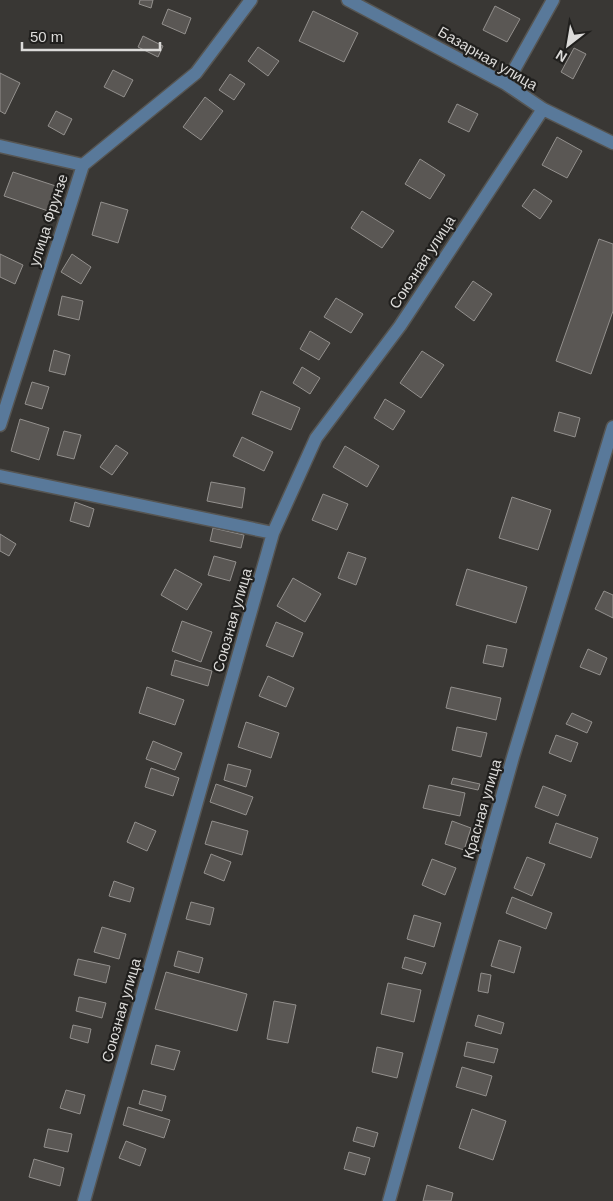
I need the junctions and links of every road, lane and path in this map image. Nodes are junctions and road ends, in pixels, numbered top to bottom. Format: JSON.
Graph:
{"nodes":[{"id":1,"x":251,"y":0,"type":"edge"},
{"id":2,"x":348,"y":0,"type":"edge"},
{"id":3,"x":553,"y":0,"type":"edge"},
{"id":4,"x":506,"y":84,"type":"junction"},
{"id":5,"x":543,"y":109,"type":"junction"},
{"id":6,"x":613,"y":143,"type":"edge"},
{"id":7,"x":0,"y":146,"type":"edge"},
{"id":8,"x":83,"y":165,"type":"junction"},
{"id":9,"x":0,"y":425,"type":"edge"},
{"id":10,"x":613,"y":427,"type":"edge"},
{"id":11,"x":0,"y":476,"type":"edge"},
{"id":12,"x":273,"y":532,"type":"junction"},
{"id":13,"x":84,"y":1201,"type":"edge"},
{"id":14,"x":389,"y":1201,"type":"edge"}],
"edges":[{"from":1,"to":8,"type":"street","name":"улица Фрунзе"},
{"from":2,"to":4,"type":"street","name":"Базарная улица"},
{"from":3,"to":4,"type":"street"},
{"from":4,"to":5,"type":"street","name":"Базарная улица"},
{"from":5,"to":6,"type":"street","name":"Базарная улица"},
{"from":5,"to":12,"type":"street","name":"Союзная улица"},
{"from":7,"to":8,"type":"street"},
{"from":8,"to":9,"type":"street","name":"улица Фрунзе"},
{"from":10,"to":14,"type":"street","name":"Красная улица"},
{"from":11,"to":12,"type":"street"},
{"from":12,"to":13,"type":"street","name":"Союзная улица"}]}
